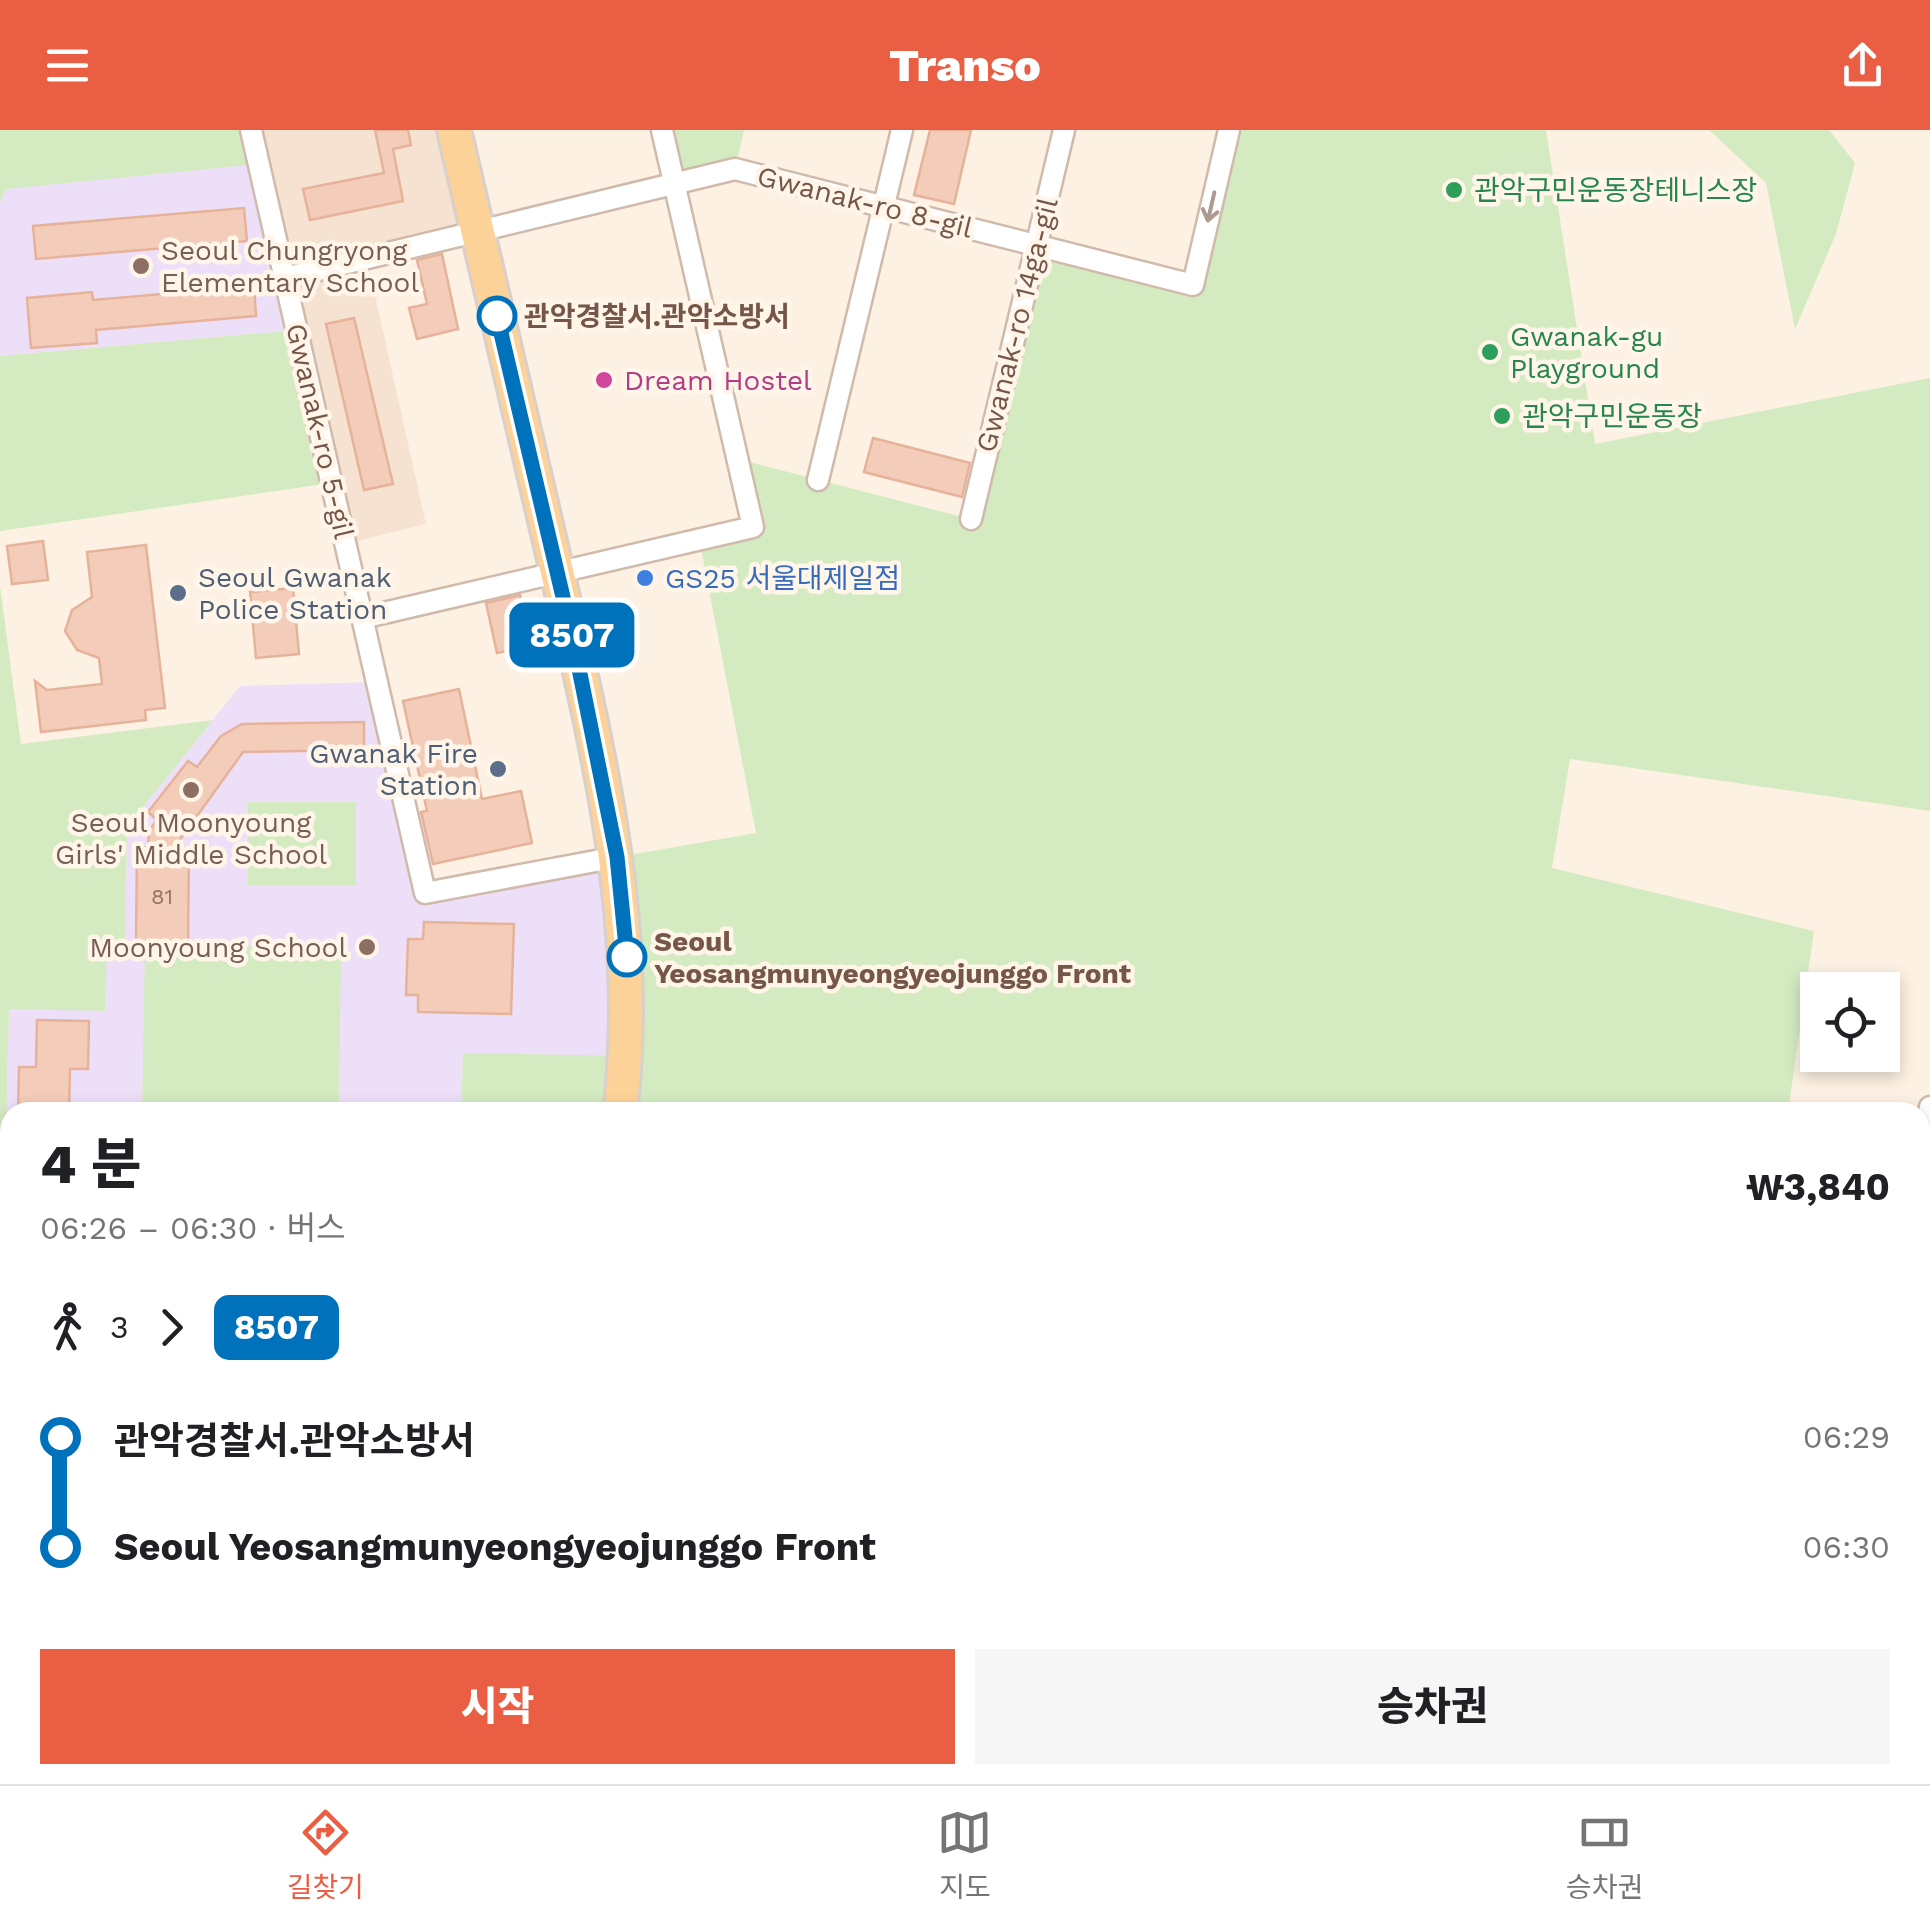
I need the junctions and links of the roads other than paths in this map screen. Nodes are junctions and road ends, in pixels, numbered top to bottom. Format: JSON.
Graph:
{"nodes":[{"id":1,"x":251,"y":130,"type":"edge"},
{"id":2,"x":454,"y":130,"type":"edge"},
{"id":3,"x":662,"y":130,"type":"edge"},
{"id":4,"x":902,"y":130,"type":"edge"},
{"id":5,"x":1064,"y":130,"type":"edge"},
{"id":6,"x":1229,"y":130,"type":"edge"},
{"id":7,"x":674,"y":184,"type":"junction"},
{"id":8,"x":883,"y":206,"type":"junction"},
{"id":9,"x":478,"y":232,"type":"junction"},
{"id":10,"x":1036,"y":245,"type":"junction"},
{"id":11,"x":285,"y":278,"type":"junction"},
{"id":12,"x":818,"y":480,"type":"dead end"},
{"id":13,"x":970,"y":519,"type":"dead end"},
{"id":14,"x":556,"y":570,"type":"junction"},
{"id":15,"x":362,"y":618,"type":"junction"},
{"id":16,"x":617,"y":857,"type":"junction"},
{"id":17,"x":621,"y":1102,"type":"edge"}],
"edges":[{"from":1,"to":11,"type":"street","name":"Gwanak-ro 5-gil"},
{"from":2,"to":9,"type":"main road"},
{"from":3,"to":7,"type":"street"},
{"from":4,"to":8,"type":"street"},
{"from":5,"to":10,"type":"street","name":"Gwanak-ro 14ga-gil"},
{"from":6,"to":10,"type":"street","name":"Gwanak-ro 8-gil","one_way":true},
{"from":7,"to":8,"type":"street","name":"Gwanak-ro 8-gil"},
{"from":7,"to":9,"type":"street","name":"Gwanak-ro 8-gil"},
{"from":7,"to":14,"type":"street"},
{"from":8,"to":10,"type":"street","name":"Gwanak-ro 8-gil"},
{"from":8,"to":12,"type":"street"},
{"from":9,"to":11,"type":"street","name":"Gwanak-ro 8-gil"},
{"from":9,"to":14,"type":"main road"},
{"from":10,"to":13,"type":"street","name":"Gwanak-ro 14ga-gil"},
{"from":11,"to":15,"type":"street","name":"Gwanak-ro 5-gil"},
{"from":14,"to":15,"type":"street"},
{"from":14,"to":16,"type":"main road"},
{"from":15,"to":16,"type":"street","name":"Gwanak-ro 5-gil"},
{"from":16,"to":17,"type":"main road"}]}
